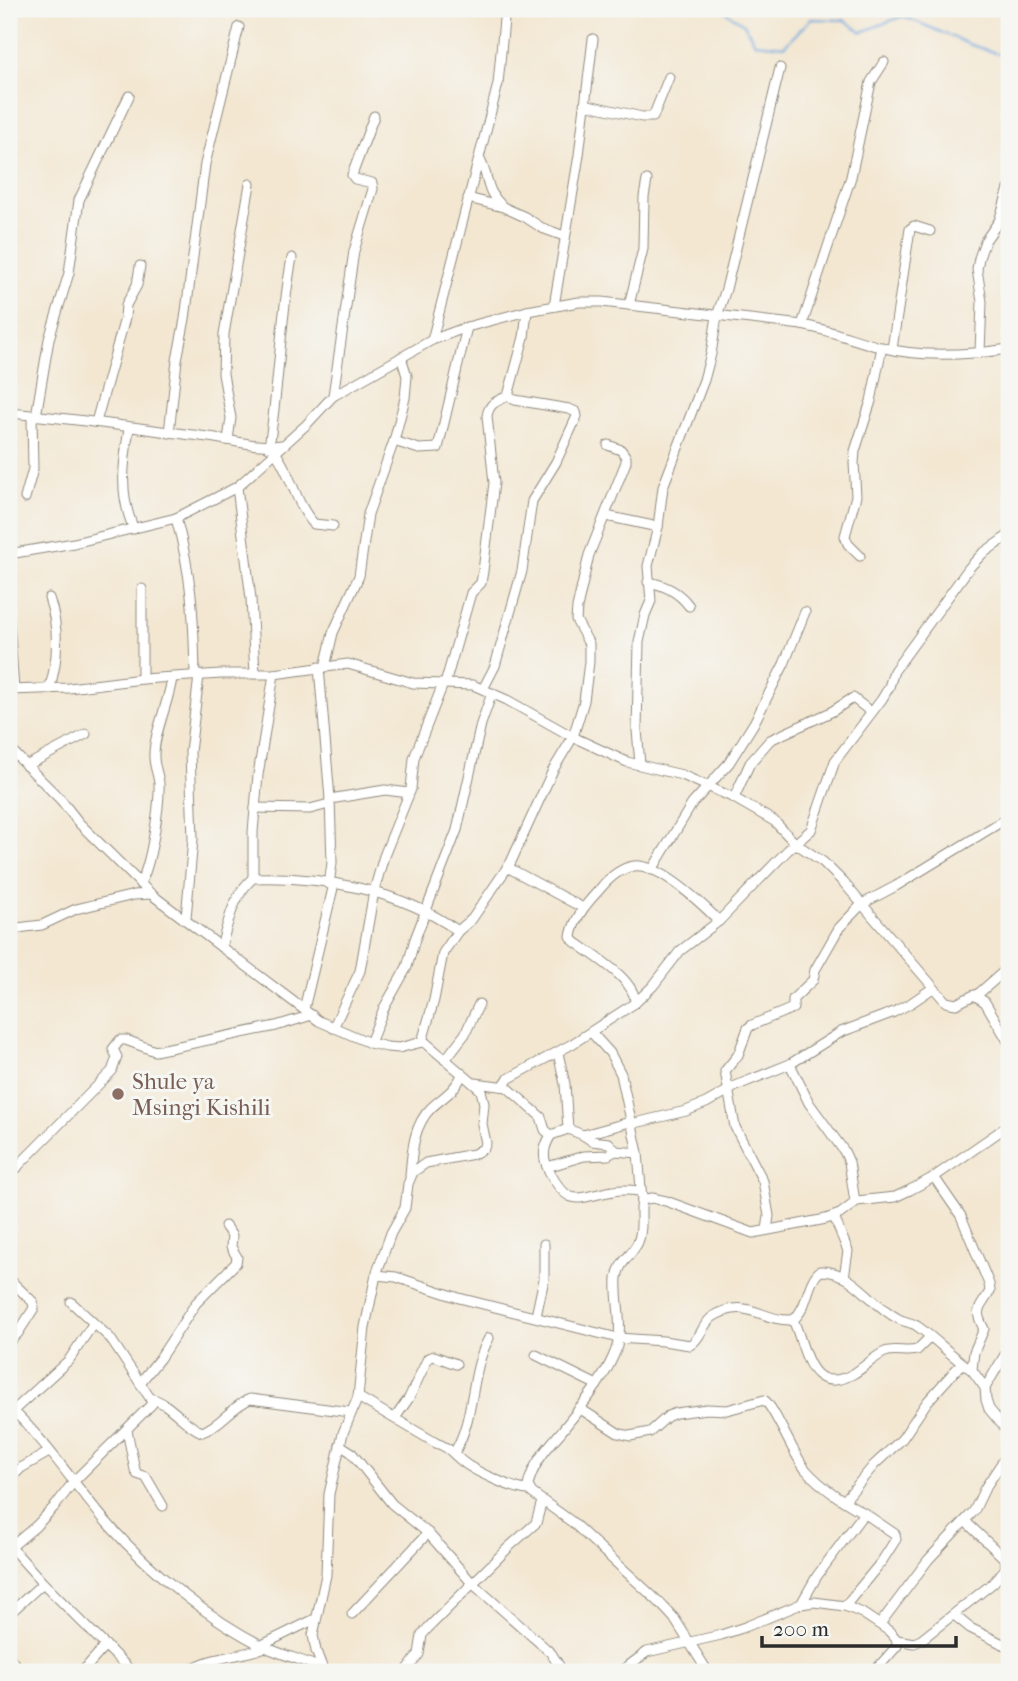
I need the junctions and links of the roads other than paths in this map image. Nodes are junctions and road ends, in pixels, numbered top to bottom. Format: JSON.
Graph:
{"nodes":[{"id":1,"x":505,"y":9,"type":"edge"},
{"id":2,"x":239,"y":27,"type":"dead end"},
{"id":3,"x":593,"y":39,"type":"dead end"},
{"id":4,"x":884,"y":62,"type":"dead end"},
{"id":5,"x":780,"y":68,"type":"dead end"},
{"id":6,"x":669,"y":77,"type":"dead end"},
{"id":7,"x":129,"y":96,"type":"dead end"},
{"id":8,"x":584,"y":104,"type":"junction"},
{"id":9,"x":374,"y":116,"type":"dead end"},
{"id":10,"x":479,"y":158,"type":"junction"},
{"id":11,"x":647,"y":180,"type":"dead end"},
{"id":12,"x":250,"y":184,"type":"dead end"},
{"id":13,"x":1009,"y":189,"type":"edge"},
{"id":14,"x":468,"y":198,"type":"junction"},
{"id":15,"x":503,"y":207,"type":"junction"},
{"id":16,"x":930,"y":231,"type":"dead end"},
{"id":17,"x":564,"y":236,"type":"junction"},
{"id":18,"x":12,"y":258,"type":"dead end"},
{"id":19,"x":292,"y":258,"type":"dead end"},
{"id":20,"x":140,"y":266,"type":"dead end"},
{"id":21,"x":9,"y":271,"type":"edge"},
{"id":22,"x":629,"y":305,"type":"junction"},
{"id":23,"x":554,"y":306,"type":"junction"},
{"id":24,"x":527,"y":312,"type":"junction"},
{"id":25,"x":717,"y":316,"type":"junction"},
{"id":26,"x":802,"y":325,"type":"junction"},
{"id":27,"x":467,"y":327,"type":"junction"},
{"id":28,"x":432,"y":340,"type":"junction"},
{"id":29,"x":887,"y":348,"type":"junction"},
{"id":30,"x":1009,"y":349,"type":"edge"},
{"id":31,"x":980,"y":352,"type":"junction"},
{"id":32,"x":401,"y":357,"type":"junction"},
{"id":33,"x":333,"y":396,"type":"junction"},
{"id":34,"x":508,"y":396,"type":"junction"},
{"id":35,"x":9,"y":413,"type":"edge"},
{"id":36,"x":34,"y":416,"type":"junction"},
{"id":37,"x":96,"y":422,"type":"junction"},
{"id":38,"x":129,"y":429,"type":"junction"},
{"id":39,"x":169,"y":433,"type":"junction"},
{"id":40,"x":228,"y":440,"type":"junction"},
{"id":41,"x":394,"y":441,"type":"junction"},
{"id":42,"x":608,"y":445,"type":"dead end"},
{"id":43,"x":272,"y":449,"type":"junction"},
{"id":44,"x":237,"y":487,"type":"junction"},
{"id":45,"x":25,"y":498,"type":"dead end"},
{"id":46,"x":606,"y":516,"type":"junction"},
{"id":47,"x":176,"y":518,"type":"junction"},
{"id":48,"x":333,"y":526,"type":"dead end"},
{"id":49,"x":658,"y":527,"type":"junction"},
{"id":50,"x":134,"y":529,"type":"junction"},
{"id":51,"x":1009,"y":535,"type":"edge"},
{"id":52,"x":9,"y":554,"type":"edge"},
{"id":53,"x":860,"y":556,"type":"dead end"},
{"id":54,"x":649,"y":582,"type":"junction"},
{"id":55,"x":142,"y":589,"type":"dead end"},
{"id":56,"x":48,"y":598,"type":"dead end"},
{"id":57,"x":689,"y":606,"type":"dead end"},
{"id":58,"x":805,"y":612,"type":"dead end"},
{"id":59,"x":9,"y":621,"type":"edge"},
{"id":60,"x":322,"y":667,"type":"junction"},
{"id":61,"x":255,"y":674,"type":"junction"},
{"id":62,"x":274,"y":674,"type":"junction"},
{"id":63,"x":197,"y":676,"type":"junction"},
{"id":64,"x":172,"y":678,"type":"junction"},
{"id":65,"x":142,"y":679,"type":"junction"},
{"id":66,"x":444,"y":684,"type":"junction"},
{"id":67,"x":50,"y":689,"type":"junction"},
{"id":68,"x":11,"y":690,"type":"edge"},
{"id":69,"x":487,"y":691,"type":"junction"},
{"id":70,"x":871,"y":712,"type":"junction"},
{"id":71,"x":86,"y":734,"type":"dead end"},
{"id":72,"x":573,"y":737,"type":"junction"},
{"id":73,"x":9,"y":748,"type":"edge"},
{"id":74,"x":640,"y":764,"type":"junction"},
{"id":75,"x":26,"y":766,"type":"junction"},
{"id":76,"x":708,"y":787,"type":"junction"},
{"id":77,"x":409,"y":793,"type":"junction"},
{"id":78,"x":734,"y":798,"type":"junction"},
{"id":79,"x":330,"y":802,"type":"junction"},
{"id":80,"x":255,"y":808,"type":"junction"},
{"id":81,"x":1009,"y":817,"type":"edge"},
{"id":82,"x":795,"y":843,"type":"junction"},
{"id":83,"x":507,"y":867,"type":"junction"},
{"id":84,"x":653,"y":870,"type":"junction"},
{"id":85,"x":253,"y":878,"type":"junction"},
{"id":86,"x":140,"y":884,"type":"junction"},
{"id":87,"x":331,"y":884,"type":"junction"},
{"id":88,"x":374,"y":891,"type":"junction"},
{"id":89,"x":151,"y":894,"type":"junction"},
{"id":90,"x":862,"y":904,"type":"junction"},
{"id":91,"x":583,"y":908,"type":"junction"},
{"id":92,"x":427,"y":911,"type":"junction"},
{"id":93,"x":186,"y":918,"type":"junction"},
{"id":94,"x":719,"y":921,"type":"junction"},
{"id":95,"x":9,"y":929,"type":"edge"},
{"id":96,"x":458,"y":931,"type":"junction"},
{"id":97,"x":220,"y":947,"type":"junction"},
{"id":98,"x":1009,"y":967,"type":"edge"},
{"id":99,"x":933,"y":988,"type":"junction"},
{"id":100,"x":977,"y":995,"type":"junction"},
{"id":101,"x":635,"y":1003,"type":"junction"},
{"id":102,"x":479,"y":1004,"type":"dead end"},
{"id":103,"x":308,"y":1012,"type":"junction"},
{"id":104,"x":333,"y":1028,"type":"junction"},
{"id":105,"x":591,"y":1032,"type":"junction"},
{"id":106,"x":422,"y":1042,"type":"junction"},
{"id":107,"x":370,"y":1043,"type":"junction"},
{"id":108,"x":1009,"y":1043,"type":"edge"},
{"id":109,"x":558,"y":1053,"type":"junction"},
{"id":110,"x":445,"y":1060,"type":"junction"},
{"id":111,"x":790,"y":1064,"type":"junction"},
{"id":112,"x":462,"y":1075,"type":"junction"},
{"id":113,"x":475,"y":1083,"type":"junction"},
{"id":114,"x":503,"y":1086,"type":"junction"},
{"id":115,"x":729,"y":1091,"type":"junction"},
{"id":116,"x":631,"y":1123,"type":"junction"},
{"id":117,"x":1009,"y":1125,"type":"edge"},
{"id":118,"x":568,"y":1129,"type":"junction"},
{"id":119,"x":551,"y":1135,"type":"junction"},
{"id":120,"x":583,"y":1135,"type":"junction"},
{"id":121,"x":615,"y":1151,"type":"junction"},
{"id":122,"x":9,"y":1153,"type":"edge"},
{"id":123,"x":638,"y":1153,"type":"junction"},
{"id":124,"x":547,"y":1167,"type":"junction"},
{"id":125,"x":17,"y":1168,"type":"junction"},
{"id":126,"x":9,"y":1175,"type":"edge"},
{"id":127,"x":934,"y":1177,"type":"junction"},
{"id":128,"x":410,"y":1178,"type":"junction"},
{"id":129,"x":641,"y":1195,"type":"junction"},
{"id":130,"x":855,"y":1202,"type":"junction"},
{"id":131,"x":834,"y":1217,"type":"junction"},
{"id":132,"x":225,"y":1226,"type":"dead end"},
{"id":133,"x":767,"y":1230,"type":"junction"},
{"id":134,"x":544,"y":1244,"type":"dead end"},
{"id":135,"x":376,"y":1275,"type":"junction"},
{"id":136,"x":844,"y":1277,"type":"junction"},
{"id":137,"x":9,"y":1279,"type":"edge"},
{"id":138,"x":71,"y":1302,"type":"dead end"},
{"id":139,"x":536,"y":1316,"type":"junction"},
{"id":140,"x":793,"y":1320,"type":"junction"},
{"id":141,"x":93,"y":1324,"type":"junction"},
{"id":142,"x":930,"y":1337,"type":"junction"},
{"id":143,"x":489,"y":1338,"type":"dead end"},
{"id":144,"x":618,"y":1338,"type":"junction"},
{"id":145,"x":9,"y":1342,"type":"edge"},
{"id":146,"x":1009,"y":1349,"type":"edge"},
{"id":147,"x":536,"y":1355,"type":"dead end"},
{"id":148,"x":962,"y":1363,"type":"junction"},
{"id":149,"x":456,"y":1364,"type":"dead end"},
{"id":150,"x":972,"y":1370,"type":"junction"},
{"id":151,"x":140,"y":1382,"type":"junction"},
{"id":152,"x":597,"y":1384,"type":"junction"},
{"id":153,"x":985,"y":1388,"type":"junction"},
{"id":154,"x":150,"y":1398,"type":"junction"},
{"id":155,"x":358,"y":1398,"type":"junction"},
{"id":156,"x":579,"y":1408,"type":"junction"},
{"id":157,"x":11,"y":1409,"type":"edge"},
{"id":158,"x":351,"y":1412,"type":"junction"},
{"id":159,"x":395,"y":1418,"type":"junction"},
{"id":160,"x":127,"y":1430,"type":"junction"},
{"id":161,"x":1009,"y":1433,"type":"edge"},
{"id":162,"x":340,"y":1445,"type":"junction"},
{"id":163,"x":49,"y":1451,"type":"junction"},
{"id":164,"x":1009,"y":1452,"type":"edge"},
{"id":165,"x":454,"y":1453,"type":"junction"},
{"id":166,"x":9,"y":1480,"type":"edge"},
{"id":167,"x":74,"y":1481,"type":"junction"},
{"id":168,"x":528,"y":1490,"type":"junction"},
{"id":169,"x":542,"y":1501,"type":"junction"},
{"id":170,"x":844,"y":1501,"type":"junction"},
{"id":171,"x":163,"y":1506,"type":"dead end"},
{"id":172,"x":864,"y":1513,"type":"junction"},
{"id":173,"x":965,"y":1521,"type":"junction"},
{"id":174,"x":428,"y":1533,"type":"junction"},
{"id":175,"x":9,"y":1545,"type":"edge"},
{"id":176,"x":1008,"y":1564,"type":"edge"},
{"id":177,"x":43,"y":1583,"type":"junction"},
{"id":178,"x":472,"y":1583,"type":"junction"},
{"id":179,"x":801,"y":1604,"type":"junction"},
{"id":180,"x":845,"y":1606,"type":"junction"},
{"id":181,"x":9,"y":1614,"type":"edge"},
{"id":182,"x":352,"y":1614,"type":"dead end"},
{"id":183,"x":954,"y":1615,"type":"junction"},
{"id":184,"x":315,"y":1619,"type":"junction"},
{"id":185,"x":880,"y":1624,"type":"junction"},
{"id":186,"x":897,"y":1640,"type":"junction"},
{"id":187,"x":690,"y":1643,"type":"junction"},
{"id":188,"x":106,"y":1645,"type":"junction"},
{"id":189,"x":264,"y":1646,"type":"junction"},
{"id":190,"x":1009,"y":1647,"type":"edge"},
{"id":191,"x":9,"y":1657,"type":"edge"},
{"id":192,"x":326,"y":1671,"type":"edge"},
{"id":193,"x":21,"y":1672,"type":"edge"},
{"id":194,"x":82,"y":1672,"type":"edge"},
{"id":195,"x":132,"y":1672,"type":"edge"},
{"id":196,"x":187,"y":1672,"type":"edge"},
{"id":197,"x":406,"y":1672,"type":"edge"},
{"id":198,"x":563,"y":1672,"type":"edge"},
{"id":199,"x":620,"y":1672,"type":"edge"},
{"id":200,"x":708,"y":1672,"type":"edge"},
{"id":201,"x":874,"y":1672,"type":"edge"}],
"edges":[{"from":1,"to":10,"type":"street"},
{"from":2,"to":39,"type":"street"},
{"from":3,"to":8,"type":"street"},
{"from":4,"to":26,"type":"street"},
{"from":5,"to":25,"type":"street"},
{"from":6,"to":8,"type":"street"},
{"from":7,"to":36,"type":"street"},
{"from":8,"to":17,"type":"street"},
{"from":9,"to":33,"type":"street"},
{"from":10,"to":14,"type":"street"},
{"from":10,"to":15,"type":"street"},
{"from":11,"to":22,"type":"street"},
{"from":12,"to":40,"type":"street"},
{"from":13,"to":31,"type":"street"},
{"from":14,"to":15,"type":"street"},
{"from":14,"to":28,"type":"street"},
{"from":15,"to":17,"type":"street"},
{"from":16,"to":29,"type":"street"},
{"from":17,"to":23,"type":"street"},
{"from":18,"to":21,"type":"street"},
{"from":19,"to":43,"type":"street"},
{"from":20,"to":37,"type":"street"},
{"from":22,"to":23,"type":"street"},
{"from":22,"to":25,"type":"street"},
{"from":23,"to":24,"type":"street"},
{"from":24,"to":27,"type":"street"},
{"from":24,"to":34,"type":"street"},
{"from":25,"to":26,"type":"street"},
{"from":25,"to":49,"type":"street"},
{"from":26,"to":29,"type":"street"},
{"from":27,"to":28,"type":"street"},
{"from":27,"to":41,"type":"street"},
{"from":28,"to":32,"type":"street"},
{"from":29,"to":31,"type":"street"},
{"from":29,"to":53,"type":"street"},
{"from":30,"to":31,"type":"street"},
{"from":32,"to":33,"type":"street"},
{"from":32,"to":41,"type":"street"},
{"from":33,"to":43,"type":"street"},
{"from":34,"to":66,"type":"street"},
{"from":34,"to":69,"type":"street"},
{"from":35,"to":36,"type":"street"},
{"from":36,"to":37,"type":"street"},
{"from":36,"to":45,"type":"street"},
{"from":37,"to":38,"type":"street"},
{"from":38,"to":39,"type":"street"},
{"from":38,"to":50,"type":"street"},
{"from":39,"to":40,"type":"street"},
{"from":40,"to":43,"type":"street"},
{"from":41,"to":60,"type":"street"},
{"from":42,"to":46,"type":"street"},
{"from":43,"to":44,"type":"street"},
{"from":43,"to":48,"type":"street"},
{"from":44,"to":47,"type":"street"},
{"from":44,"to":61,"type":"street"},
{"from":46,"to":49,"type":"street"},
{"from":46,"to":72,"type":"street"},
{"from":47,"to":50,"type":"street"},
{"from":47,"to":63,"type":"street"},
{"from":49,"to":54,"type":"street"},
{"from":50,"to":52,"type":"street"},
{"from":51,"to":70,"type":"street"},
{"from":54,"to":57,"type":"street"},
{"from":54,"to":74,"type":"street"},
{"from":55,"to":65,"type":"street"},
{"from":56,"to":67,"type":"street"},
{"from":58,"to":76,"type":"street"},
{"from":59,"to":68,"type":"street"},
{"from":60,"to":62,"type":"street"},
{"from":60,"to":66,"type":"street"},
{"from":60,"to":79,"type":"street"},
{"from":61,"to":62,"type":"street"},
{"from":61,"to":63,"type":"street"},
{"from":62,"to":80,"type":"street"},
{"from":63,"to":64,"type":"street"},
{"from":63,"to":93,"type":"street"},
{"from":64,"to":65,"type":"street"},
{"from":64,"to":86,"type":"street"},
{"from":65,"to":67,"type":"street"},
{"from":66,"to":69,"type":"street"},
{"from":66,"to":77,"type":"street"},
{"from":67,"to":68,"type":"street"},
{"from":69,"to":72,"type":"street"},
{"from":69,"to":92,"type":"street"},
{"from":70,"to":78,"type":"street"},
{"from":70,"to":82,"type":"street"},
{"from":71,"to":75,"type":"street"},
{"from":72,"to":74,"type":"street"},
{"from":72,"to":83,"type":"street"},
{"from":73,"to":75,"type":"street"},
{"from":74,"to":76,"type":"street"},
{"from":75,"to":86,"type":"street"},
{"from":76,"to":78,"type":"street"},
{"from":76,"to":84,"type":"street"},
{"from":77,"to":79,"type":"street"},
{"from":77,"to":88,"type":"street"},
{"from":78,"to":82,"type":"street"},
{"from":79,"to":80,"type":"street"},
{"from":79,"to":87,"type":"street"},
{"from":80,"to":85,"type":"street"},
{"from":81,"to":90,"type":"street"},
{"from":82,"to":90,"type":"street"},
{"from":82,"to":94,"type":"street"},
{"from":83,"to":91,"type":"street"},
{"from":83,"to":96,"type":"street"},
{"from":84,"to":91,"type":"street"},
{"from":84,"to":94,"type":"street"},
{"from":85,"to":87,"type":"street"},
{"from":85,"to":97,"type":"street"},
{"from":86,"to":89,"type":"street"},
{"from":87,"to":88,"type":"street"},
{"from":87,"to":103,"type":"street"},
{"from":88,"to":92,"type":"street"},
{"from":88,"to":104,"type":"street"},
{"from":89,"to":93,"type":"street"},
{"from":89,"to":95,"type":"street"},
{"from":90,"to":99,"type":"street"},
{"from":90,"to":115,"type":"street"},
{"from":91,"to":101,"type":"street"},
{"from":92,"to":96,"type":"street"},
{"from":92,"to":107,"type":"street"},
{"from":93,"to":97,"type":"street"},
{"from":94,"to":101,"type":"street"},
{"from":96,"to":106,"type":"street"},
{"from":97,"to":103,"type":"street"},
{"from":98,"to":100,"type":"street"},
{"from":99,"to":100,"type":"street"},
{"from":99,"to":111,"type":"street"},
{"from":100,"to":108,"type":"street"},
{"from":101,"to":105,"type":"street"},
{"from":102,"to":110,"type":"street"},
{"from":103,"to":104,"type":"street"},
{"from":103,"to":125,"type":"street"},
{"from":104,"to":107,"type":"street"},
{"from":105,"to":109,"type":"street"},
{"from":105,"to":116,"type":"street"},
{"from":106,"to":107,"type":"street"},
{"from":106,"to":110,"type":"street"},
{"from":109,"to":114,"type":"street"},
{"from":109,"to":118,"type":"street"},
{"from":110,"to":112,"type":"street"},
{"from":111,"to":115,"type":"street"},
{"from":111,"to":130,"type":"street"},
{"from":112,"to":113,"type":"street"},
{"from":112,"to":128,"type":"street"},
{"from":113,"to":114,"type":"street"},
{"from":113,"to":128,"type":"street"},
{"from":114,"to":119,"type":"street"},
{"from":115,"to":116,"type":"street"},
{"from":115,"to":133,"type":"street"},
{"from":116,"to":120,"type":"street"},
{"from":116,"to":123,"type":"street"},
{"from":117,"to":127,"type":"street"},
{"from":118,"to":119,"type":"street"},
{"from":118,"to":120,"type":"street"},
{"from":119,"to":124,"type":"street"},
{"from":120,"to":121,"type":"street"},
{"from":121,"to":123,"type":"street"},
{"from":121,"to":124,"type":"street"},
{"from":122,"to":125,"type":"street"},
{"from":123,"to":129,"type":"street"},
{"from":124,"to":129,"type":"street"},
{"from":125,"to":126,"type":"street"},
{"from":127,"to":130,"type":"street"},
{"from":127,"to":150,"type":"street"},
{"from":128,"to":135,"type":"street"},
{"from":129,"to":133,"type":"street"},
{"from":129,"to":144,"type":"street"},
{"from":130,"to":131,"type":"street"},
{"from":131,"to":133,"type":"street"},
{"from":131,"to":136,"type":"street"},
{"from":132,"to":151,"type":"street"},
{"from":134,"to":139,"type":"street"},
{"from":135,"to":139,"type":"street"},
{"from":135,"to":155,"type":"street"},
{"from":136,"to":140,"type":"street"},
{"from":136,"to":142,"type":"street"},
{"from":137,"to":145,"type":"street"},
{"from":138,"to":141,"type":"street"},
{"from":139,"to":144,"type":"street"},
{"from":140,"to":142,"type":"street"},
{"from":140,"to":144,"type":"street"},
{"from":141,"to":151,"type":"street"},
{"from":141,"to":157,"type":"street"},
{"from":142,"to":148,"type":"street"},
{"from":143,"to":165,"type":"street"},
{"from":144,"to":152,"type":"street"},
{"from":146,"to":153,"type":"street"},
{"from":147,"to":152,"type":"street"},
{"from":148,"to":150,"type":"street"},
{"from":148,"to":170,"type":"street"},
{"from":149,"to":159,"type":"street"},
{"from":150,"to":153,"type":"street"},
{"from":151,"to":154,"type":"street"},
{"from":152,"to":156,"type":"street"},
{"from":153,"to":161,"type":"street"},
{"from":154,"to":158,"type":"street"},
{"from":154,"to":160,"type":"street"},
{"from":155,"to":158,"type":"street"},
{"from":155,"to":159,"type":"street"},
{"from":156,"to":168,"type":"street"},
{"from":156,"to":170,"type":"street"},
{"from":157,"to":163,"type":"street"},
{"from":158,"to":162,"type":"street"},
{"from":159,"to":165,"type":"street"},
{"from":160,"to":167,"type":"street"},
{"from":160,"to":171,"type":"street"},
{"from":162,"to":174,"type":"street"},
{"from":162,"to":184,"type":"street"},
{"from":163,"to":166,"type":"street"},
{"from":163,"to":167,"type":"street"},
{"from":164,"to":173,"type":"street"},
{"from":165,"to":168,"type":"street"},
{"from":167,"to":175,"type":"street"},
{"from":167,"to":189,"type":"street"},
{"from":168,"to":169,"type":"street"},
{"from":169,"to":178,"type":"street"},
{"from":169,"to":187,"type":"street"},
{"from":170,"to":172,"type":"street"},
{"from":172,"to":179,"type":"street"},
{"from":172,"to":180,"type":"street"},
{"from":173,"to":176,"type":"street"},
{"from":173,"to":185,"type":"street"},
{"from":174,"to":178,"type":"street"},
{"from":174,"to":182,"type":"street"},
{"from":175,"to":177,"type":"street"},
{"from":176,"to":183,"type":"street"},
{"from":177,"to":181,"type":"street"},
{"from":177,"to":188,"type":"street"},
{"from":178,"to":197,"type":"street"},
{"from":178,"to":198,"type":"street"},
{"from":179,"to":180,"type":"street"},
{"from":179,"to":187,"type":"street"},
{"from":180,"to":185,"type":"street"},
{"from":183,"to":186,"type":"street"},
{"from":183,"to":190,"type":"street"},
{"from":184,"to":189,"type":"street"},
{"from":184,"to":192,"type":"street"},
{"from":185,"to":186,"type":"street"},
{"from":186,"to":201,"type":"street"},
{"from":187,"to":199,"type":"street"},
{"from":187,"to":200,"type":"street"},
{"from":188,"to":194,"type":"street"},
{"from":188,"to":195,"type":"street"},
{"from":189,"to":192,"type":"street"},
{"from":189,"to":196,"type":"street"},
{"from":191,"to":193,"type":"street"}]}
